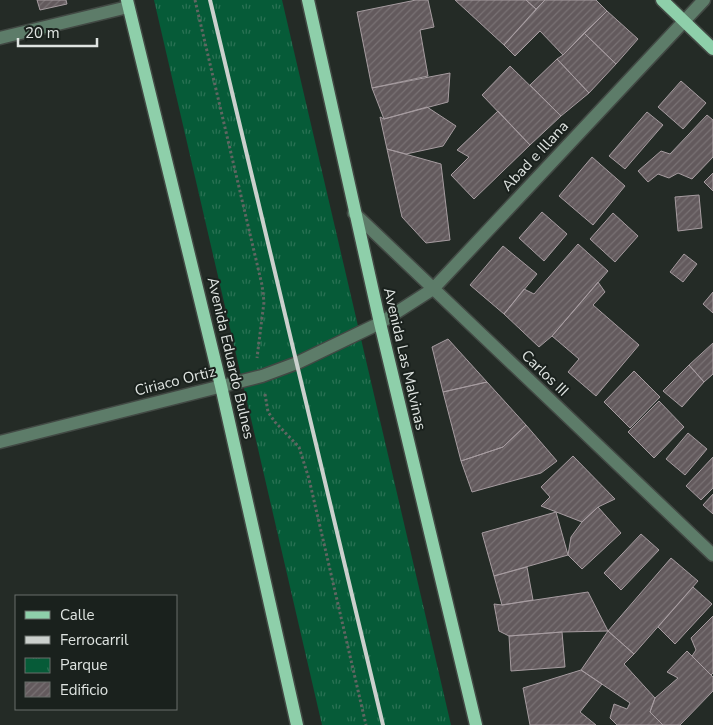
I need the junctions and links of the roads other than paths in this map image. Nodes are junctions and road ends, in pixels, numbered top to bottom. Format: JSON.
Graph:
{"nodes":[{"id":1,"x":308,"y":0,"type":"edge"},
{"id":2,"x":662,"y":0,"type":"edge"},
{"id":3,"x":704,"y":0,"type":"edge"},
{"id":4,"x":128,"y":4,"type":"edge"},
{"id":5,"x":684,"y":21,"type":"junction"},
{"id":6,"x":0,"y":38,"type":"edge"},
{"id":7,"x":713,"y":50,"type":"edge"},
{"id":8,"x":354,"y":213,"type":"junction"},
{"id":9,"x":433,"y":289,"type":"junction"},
{"id":10,"x":380,"y":323,"type":"junction"},
{"id":11,"x":222,"y":386,"type":"junction"},
{"id":12,"x":0,"y":442,"type":"edge"},
{"id":13,"x":713,"y":555,"type":"edge"},
{"id":14,"x":297,"y":725,"type":"edge"},
{"id":15,"x":476,"y":725,"type":"edge"}],
"edges":[{"from":1,"to":8,"type":"main road","name":"Avenida Las Malvinas"},
{"from":2,"to":5,"type":"main road"},
{"from":3,"to":5,"type":"street","name":"Abad e Illana"},
{"from":4,"to":6,"type":"street"},
{"from":4,"to":11,"type":"main road","name":"Avenida Eduardo Bulnes"},
{"from":5,"to":7,"type":"main road"},
{"from":5,"to":9,"type":"street","name":"Abad e Illana"},
{"from":8,"to":9,"type":"street","name":"Carlos III"},
{"from":8,"to":10,"type":"main road","name":"Avenida Las Malvinas"},
{"from":9,"to":10,"type":"street","name":"Abad e Illana"},
{"from":9,"to":13,"type":"street","name":"Carlos III"},
{"from":10,"to":11,"type":"street","name":"Ciriaco Ortiz"},
{"from":10,"to":15,"type":"main road","name":"Avenida Las Malvinas"},
{"from":11,"to":12,"type":"street","name":"Ciriaco Ortiz"},
{"from":11,"to":14,"type":"main road","name":"Avenida Eduardo Bulnes"}]}
